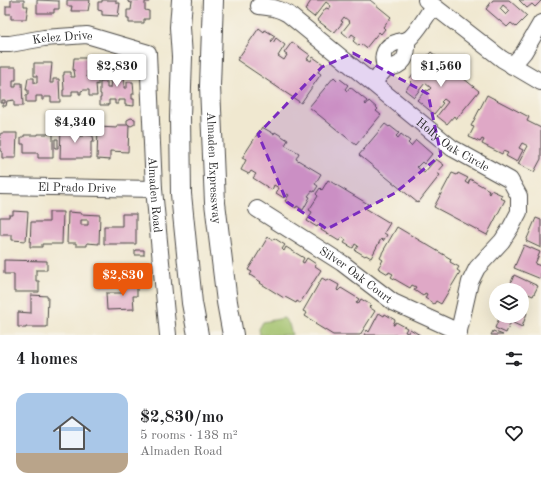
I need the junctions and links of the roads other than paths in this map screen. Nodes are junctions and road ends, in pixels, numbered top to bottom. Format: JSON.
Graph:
{"nodes":[{"id":1,"x":182,"y":0,"type":"edge"},
{"id":2,"x":213,"y":0,"type":"edge"},
{"id":3,"x":430,"y":3,"type":"edge"},
{"id":4,"x":259,"y":6,"type":"dead end"},
{"id":5,"x":541,"y":23,"type":"edge"},
{"id":6,"x":0,"y":44,"type":"edge"},
{"id":7,"x":148,"y":53,"type":"joint"},
{"id":8,"x":512,"y":66,"type":"junction"},
{"id":9,"x":541,"y":82,"type":"edge"},
{"id":10,"x":372,"y":84,"type":"junction"},
{"id":11,"x":0,"y":186,"type":"edge"},
{"id":12,"x":154,"y":189,"type":"junction"},
{"id":13,"x":257,"y":209,"type":"dead end"},
{"id":14,"x":459,"y":334,"type":"edge"},
{"id":15,"x":168,"y":335,"type":"edge"},
{"id":16,"x":198,"y":335,"type":"edge"},
{"id":17,"x":233,"y":335,"type":"edge"}],
"edges":[{"from":1,"to":16,"type":"main road"},
{"from":2,"to":17,"type":"main road","name":"Almaden Expressway"},
{"from":3,"to":8,"type":"street"},
{"from":3,"to":10,"type":"street"},
{"from":4,"to":10,"type":"street","name":"Holly Oak Circle"},
{"from":5,"to":8,"type":"street"},
{"from":6,"to":7,"type":"street","name":"Kelez Drive"},
{"from":7,"to":12,"type":"street","name":"Almaden Road"},
{"from":8,"to":9,"type":"street"},
{"from":10,"to":14,"type":"street","name":"Holly Oak Circle"},
{"from":11,"to":12,"type":"street","name":"El Prado Drive"},
{"from":12,"to":15,"type":"street","name":"Almaden Road"},
{"from":13,"to":14,"type":"street","name":"Silver Oak Court"}]}
